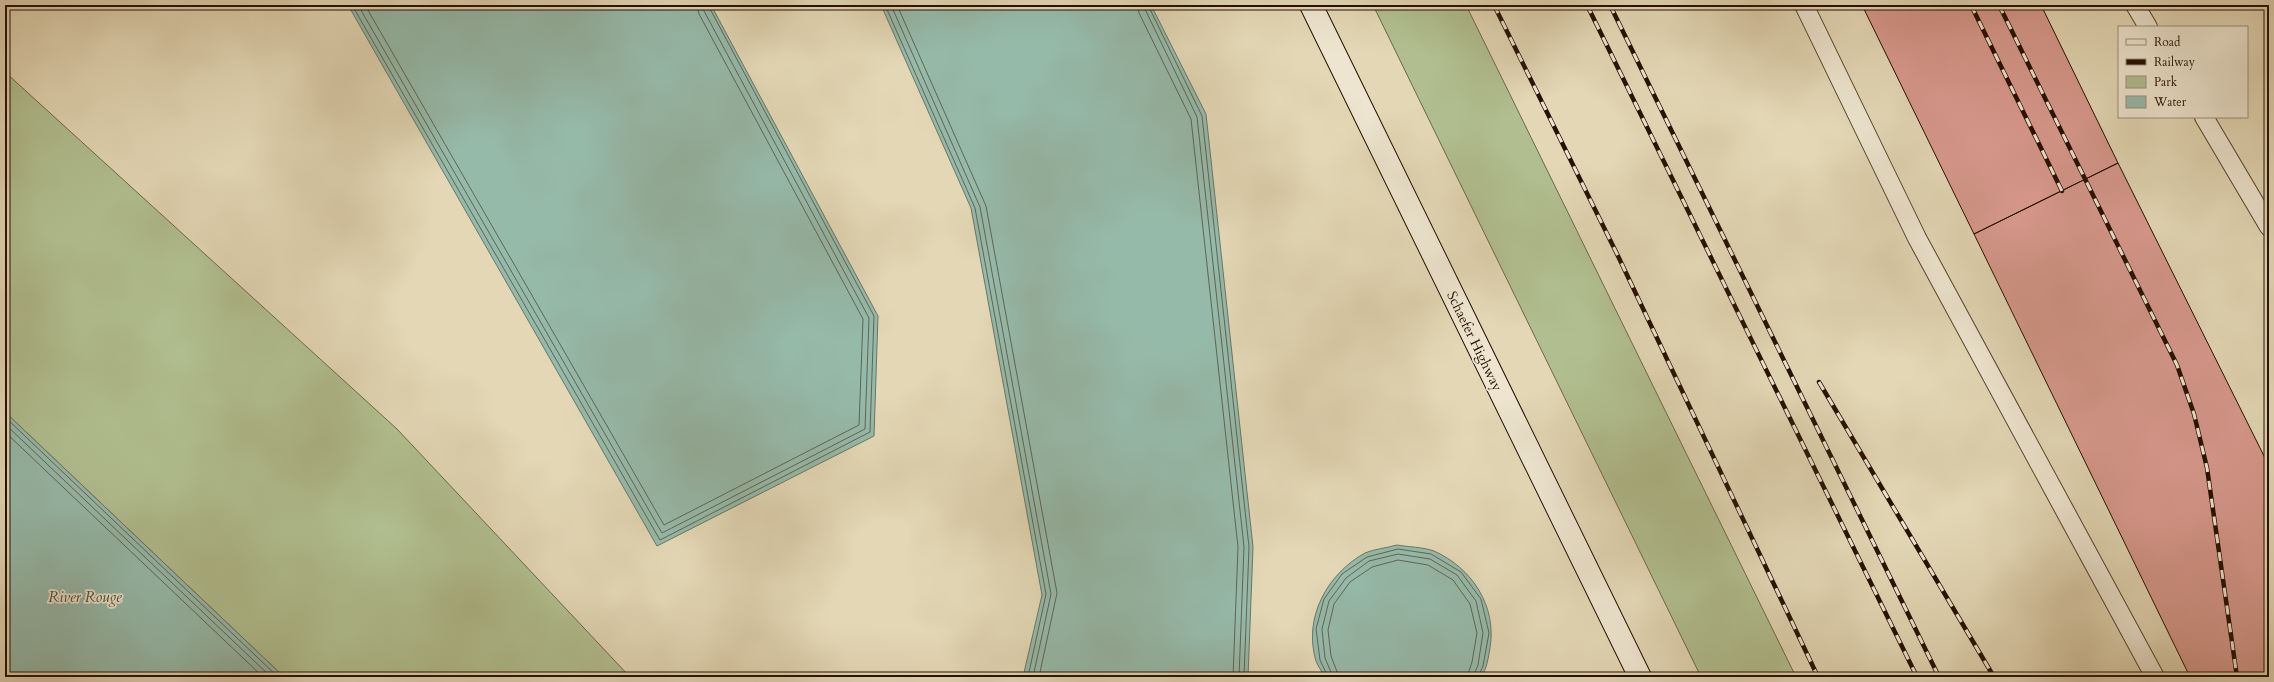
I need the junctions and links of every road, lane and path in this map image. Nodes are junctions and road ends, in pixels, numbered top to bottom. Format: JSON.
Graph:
{"nodes":[{"id":1,"x":1311,"y":5,"type":"edge"},
{"id":2,"x":1804,"y":5,"type":"edge"},
{"id":3,"x":2135,"y":5,"type":"edge"},
{"id":4,"x":2147,"y":26,"type":"edge"},
{"id":5,"x":2205,"y":118,"type":"edge"},
{"id":6,"x":2269,"y":227,"type":"edge"},
{"id":7,"x":1640,"y":677,"type":"edge"},
{"id":8,"x":2155,"y":677,"type":"edge"}],
"edges":[{"from":1,"to":7,"type":"main road","name":"Schaefer Highway"},
{"from":2,"to":8,"type":"lane"},
{"from":3,"to":4,"type":"lane"},
{"from":5,"to":6,"type":"lane"}]}
